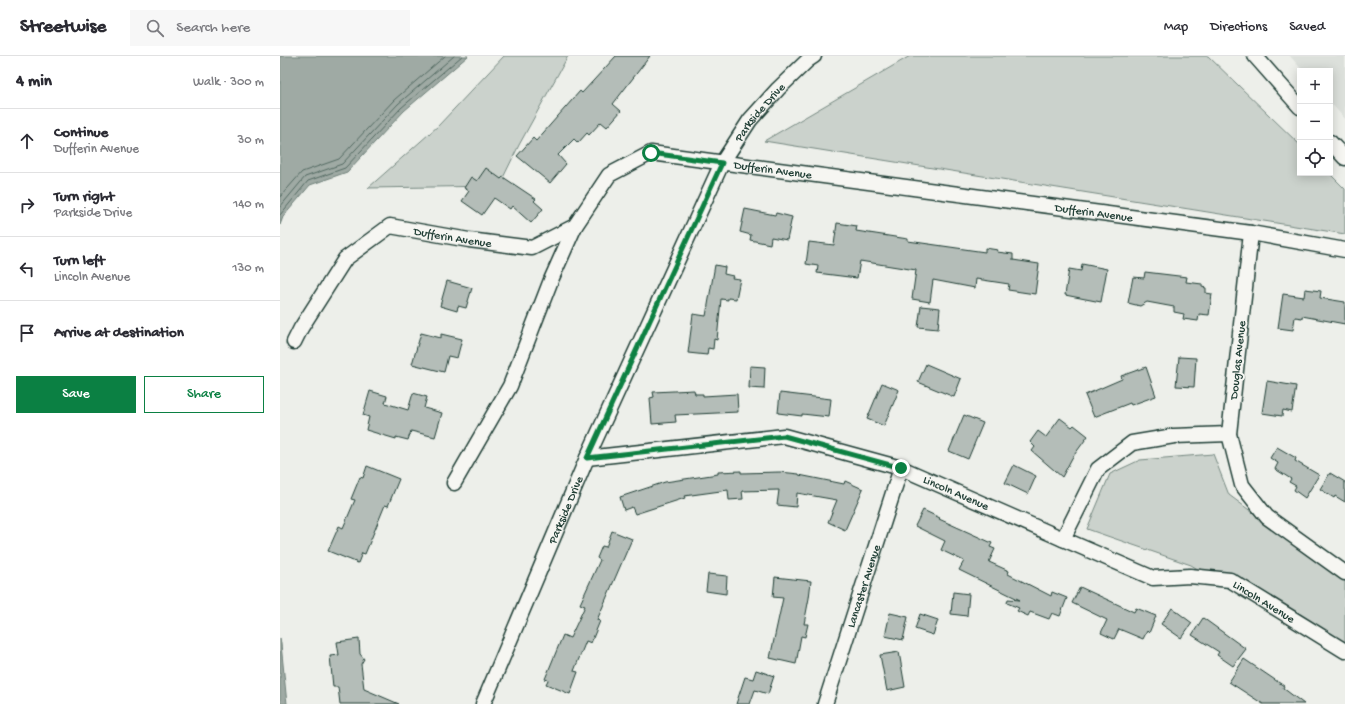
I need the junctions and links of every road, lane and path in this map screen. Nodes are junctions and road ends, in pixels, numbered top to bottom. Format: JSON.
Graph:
{"nodes":[{"id":1,"x":814,"y":56,"type":"edge"},
{"id":2,"x":1255,"y":56,"type":"edge"},
{"id":3,"x":1297,"y":105,"type":"edge"},
{"id":4,"x":1333,"y":145,"type":"edge"},
{"id":5,"x":1345,"y":158,"type":"edge"},
{"id":6,"x":722,"y":163,"type":"junction"},
{"id":7,"x":575,"y":226,"type":"junction"},
{"id":8,"x":1252,"y":233,"type":"junction"},
{"id":9,"x":1345,"y":250,"type":"edge"},
{"id":10,"x":294,"y":342,"type":"dead end"},
{"id":11,"x":1229,"y":434,"type":"junction"},
{"id":12,"x":587,"y":458,"type":"junction"},
{"id":13,"x":901,"y":468,"type":"junction"},
{"id":14,"x":454,"y":483,"type":"dead end"},
{"id":15,"x":1063,"y":539,"type":"junction"},
{"id":16,"x":1345,"y":573,"type":"edge"},
{"id":17,"x":1345,"y":651,"type":"edge"},
{"id":18,"x":484,"y":704,"type":"edge"},
{"id":19,"x":825,"y":704,"type":"edge"}],
"edges":[{"from":1,"to":6,"type":"street","name":"Parkside Drive"},
{"from":2,"to":3,"type":"street"},
{"from":4,"to":5,"type":"street"},
{"from":6,"to":7,"type":"street","name":"Dufferin Avenue"},
{"from":6,"to":8,"type":"street","name":"Dufferin Avenue"},
{"from":6,"to":12,"type":"street","name":"Parkside Drive"},
{"from":7,"to":10,"type":"street","name":"Dufferin Avenue"},
{"from":7,"to":14,"type":"street"},
{"from":8,"to":9,"type":"street","name":"Dufferin Avenue"},
{"from":8,"to":11,"type":"street","name":"Douglas Avenue"},
{"from":11,"to":15,"type":"street"},
{"from":11,"to":16,"type":"street","name":"Douglas Avenue"},
{"from":12,"to":13,"type":"street","name":"Lincoln Avenue"},
{"from":12,"to":18,"type":"street","name":"Parkside Drive"},
{"from":13,"to":15,"type":"street","name":"Lincoln Avenue"},
{"from":13,"to":19,"type":"street","name":"Lancaster Avenue"},
{"from":15,"to":17,"type":"street","name":"Lincoln Avenue"}]}
